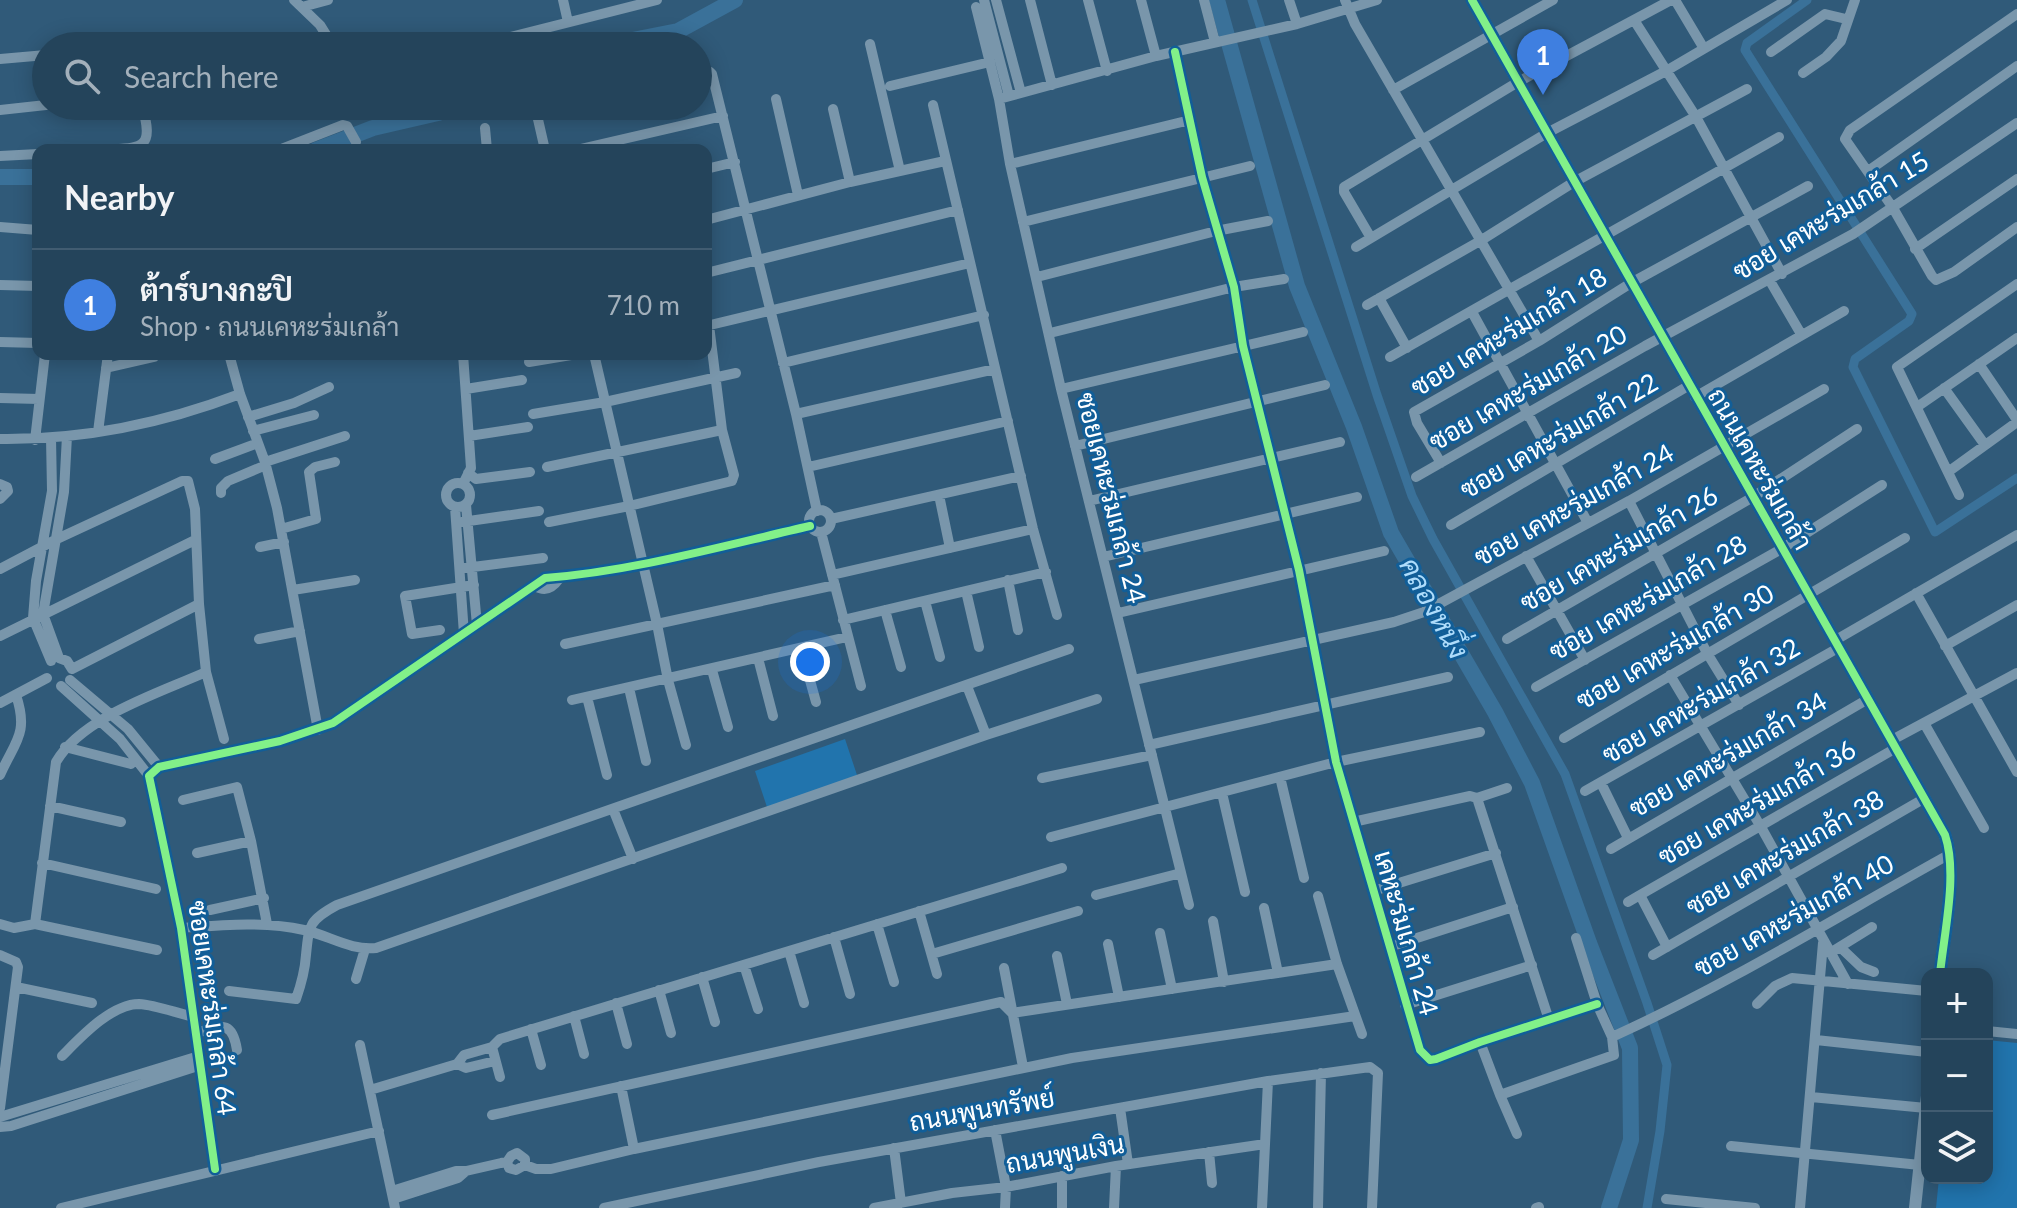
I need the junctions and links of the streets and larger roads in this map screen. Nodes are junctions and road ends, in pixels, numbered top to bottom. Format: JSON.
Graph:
{"nodes":[{"id":1,"x":328,"y":0,"type":"edge"},
{"id":2,"x":563,"y":0,"type":"edge"},
{"id":3,"x":657,"y":0,"type":"edge"},
{"id":4,"x":996,"y":0,"type":"edge"},
{"id":5,"x":1030,"y":0,"type":"edge"},
{"id":6,"x":1088,"y":0,"type":"edge"},
{"id":7,"x":1141,"y":0,"type":"edge"},
{"id":8,"x":1204,"y":0,"type":"edge"},
{"id":9,"x":1289,"y":0,"type":"edge"},
{"id":10,"x":1377,"y":0,"type":"edge"},
{"id":11,"x":1472,"y":0,"type":"edge"},
{"id":12,"x":1553,"y":0,"type":"edge"},
{"id":13,"x":1673,"y":0,"type":"edge"},
{"id":14,"x":1787,"y":0,"type":"edge"},
{"id":15,"x":1855,"y":0,"type":"edge"},
{"id":16,"x":298,"y":4,"type":"edge"},
{"id":17,"x":980,"y":4,"type":"edge"},
{"id":18,"x":1346,"y":5,"type":"edge"},
{"id":19,"x":2017,"y":14,"type":"edge"},
{"id":20,"x":1846,"y":19,"type":"junction"},
{"id":21,"x":1634,"y":20,"type":"junction"},
{"id":22,"x":568,"y":22,"type":"junction"},
{"id":23,"x":1297,"y":24,"type":"junction"},
{"id":24,"x":324,"y":32,"type":"edge"},
{"id":25,"x":529,"y":32,"type":"edge"},
{"id":26,"x":1491,"y":35,"type":"junction"},
{"id":27,"x":1218,"y":42,"type":"junction"},
{"id":28,"x":870,"y":44,"type":"dead end"},
{"id":29,"x":1703,"y":47,"type":"junction"},
{"id":30,"x":1175,"y":52,"type":"junction"},
{"id":31,"x":1771,"y":52,"type":"dead end"},
{"id":32,"x":32,"y":56,"type":"edge"},
{"id":33,"x":1156,"y":56,"type":"junction"},
{"id":34,"x":0,"y":59,"type":"edge"},
{"id":35,"x":990,"y":62,"type":"junction"},
{"id":36,"x":2017,"y":66,"type":"edge"},
{"id":37,"x":1107,"y":71,"type":"junction"},
{"id":38,"x":1666,"y":71,"type":"junction"},
{"id":39,"x":1803,"y":73,"type":"dead end"},
{"id":40,"x":712,"y":77,"type":"edge"},
{"id":41,"x":1518,"y":82,"type":"junction"},
{"id":42,"x":1052,"y":85,"type":"junction"},
{"id":43,"x":890,"y":86,"type":"dead end"},
{"id":44,"x":1747,"y":89,"type":"dead end"},
{"id":45,"x":1393,"y":90,"type":"junction"},
{"id":46,"x":1021,"y":93,"type":"junction"},
{"id":47,"x":1004,"y":98,"type":"junction"},
{"id":48,"x":776,"y":99,"type":"dead end"},
{"id":49,"x":933,"y":105,"type":"dead end"},
{"id":50,"x":32,"y":107,"type":"edge"},
{"id":51,"x":833,"y":109,"type":"dead end"},
{"id":52,"x":0,"y":110,"type":"edge"},
{"id":53,"x":723,"y":116,"type":"junction"},
{"id":54,"x":1696,"y":117,"type":"junction"},
{"id":55,"x":712,"y":119,"type":"edge"},
{"id":56,"x":146,"y":120,"type":"edge"},
{"id":57,"x":538,"y":120,"type":"edge"},
{"id":58,"x":706,"y":120,"type":"edge"},
{"id":59,"x":1190,"y":120,"type":"junction"},
{"id":60,"x":2017,"y":123,"type":"edge"},
{"id":61,"x":485,"y":128,"type":"dead end"},
{"id":62,"x":1547,"y":133,"type":"junction"},
{"id":63,"x":1779,"y":137,"type":"dead end"},
{"id":64,"x":355,"y":141,"type":"dead end"},
{"id":65,"x":1423,"y":141,"type":"junction"},
{"id":66,"x":140,"y":144,"type":"edge"},
{"id":67,"x":294,"y":144,"type":"edge"},
{"id":68,"x":486,"y":144,"type":"edge"},
{"id":69,"x":544,"y":144,"type":"edge"},
{"id":70,"x":602,"y":144,"type":"edge"},
{"id":71,"x":32,"y":154,"type":"edge"},
{"id":72,"x":0,"y":156,"type":"edge"},
{"id":73,"x":945,"y":161,"type":"junction"},
{"id":74,"x":735,"y":162,"type":"junction"},
{"id":75,"x":1010,"y":164,"type":"junction"},
{"id":76,"x":1250,"y":166,"type":"dead end"},
{"id":77,"x":712,"y":168,"type":"edge"},
{"id":78,"x":1725,"y":168,"type":"junction"},
{"id":79,"x":900,"y":171,"type":"junction"},
{"id":80,"x":1868,"y":171,"type":"junction"},
{"id":81,"x":1202,"y":177,"type":"junction"},
{"id":82,"x":2017,"y":179,"type":"edge"},
{"id":83,"x":850,"y":182,"type":"junction"},
{"id":84,"x":1574,"y":182,"type":"junction"},
{"id":85,"x":1808,"y":186,"type":"dead end"},
{"id":86,"x":1452,"y":191,"type":"junction"},
{"id":87,"x":798,"y":195,"type":"junction"},
{"id":88,"x":1893,"y":208,"type":"junction"},
{"id":89,"x":746,"y":210,"type":"junction"},
{"id":90,"x":958,"y":210,"type":"junction"},
{"id":91,"x":712,"y":218,"type":"edge"},
{"id":92,"x":1752,"y":218,"type":"junction"},
{"id":93,"x":1268,"y":221,"type":"dead end"},
{"id":94,"x":1023,"y":222,"type":"junction"},
{"id":95,"x":0,"y":227,"type":"edge"},
{"id":96,"x":2017,"y":227,"type":"edge"},
{"id":97,"x":32,"y":230,"type":"edge"},
{"id":98,"x":1216,"y":231,"type":"junction"},
{"id":99,"x":1607,"y":235,"type":"junction"},
{"id":100,"x":1371,"y":238,"type":"junction"},
{"id":101,"x":1480,"y":241,"type":"junction"},
{"id":102,"x":1356,"y":247,"type":"dead end"},
{"id":103,"x":1915,"y":249,"type":"junction"},
{"id":104,"x":759,"y":262,"type":"junction"},
{"id":105,"x":970,"y":263,"type":"junction"},
{"id":106,"x":712,"y":272,"type":"edge"},
{"id":107,"x":1782,"y":274,"type":"junction"},
{"id":108,"x":1037,"y":277,"type":"junction"},
{"id":109,"x":1284,"y":279,"type":"dead end"},
{"id":110,"x":1770,"y":281,"type":"junction"},
{"id":111,"x":1631,"y":283,"type":"junction"},
{"id":112,"x":2017,"y":284,"type":"edge"},
{"id":113,"x":0,"y":285,"type":"edge"},
{"id":114,"x":32,"y":286,"type":"edge"},
{"id":115,"x":1234,"y":287,"type":"junction"},
{"id":116,"x":1510,"y":291,"type":"junction"},
{"id":117,"x":1379,"y":298,"type":"junction"},
{"id":118,"x":1367,"y":305,"type":"dead end"},
{"id":119,"x":770,"y":311,"type":"junction"},
{"id":120,"x":1844,"y":311,"type":"dead end"},
{"id":121,"x":1472,"y":312,"type":"junction"},
{"id":122,"x":984,"y":315,"type":"junction"},
{"id":123,"x":712,"y":324,"type":"edge"},
{"id":124,"x":1303,"y":332,"type":"dead end"},
{"id":125,"x":1050,"y":333,"type":"junction"},
{"id":126,"x":1801,"y":334,"type":"junction"},
{"id":127,"x":1662,"y":338,"type":"junction"},
{"id":128,"x":1539,"y":341,"type":"junction"},
{"id":129,"x":0,"y":342,"type":"edge"},
{"id":130,"x":32,"y":343,"type":"edge"},
{"id":131,"x":2015,"y":344,"type":"edge"},
{"id":132,"x":1243,"y":346,"type":"junction"},
{"id":133,"x":1407,"y":348,"type":"junction"},
{"id":134,"x":712,"y":351,"type":"edge"},
{"id":135,"x":1390,"y":357,"type":"dead end"},
{"id":136,"x":44,"y":360,"type":"edge"},
{"id":137,"x":107,"y":360,"type":"edge"},
{"id":138,"x":141,"y":360,"type":"edge"},
{"id":139,"x":231,"y":360,"type":"edge"},
{"id":140,"x":464,"y":360,"type":"edge"},
{"id":141,"x":541,"y":360,"type":"edge"},
{"id":142,"x":595,"y":360,"type":"edge"},
{"id":143,"x":529,"y":362,"type":"dead end"},
{"id":144,"x":783,"y":363,"type":"junction"},
{"id":145,"x":1500,"y":363,"type":"junction"},
{"id":146,"x":1979,"y":364,"type":"junction"},
{"id":147,"x":106,"y":368,"type":"junction"},
{"id":148,"x":995,"y":369,"type":"junction"},
{"id":149,"x":736,"y":373,"type":"dead end"},
{"id":150,"x":716,"y":377,"type":"junction"},
{"id":151,"x":522,"y":380,"type":"dead end"},
{"id":152,"x":1325,"y":385,"type":"dead end"},
{"id":153,"x":329,"y":387,"type":"dead end"},
{"id":154,"x":1944,"y":388,"type":"junction"},
{"id":155,"x":466,"y":389,"type":"junction"},
{"id":156,"x":1061,"y":389,"type":"junction"},
{"id":157,"x":1824,"y":389,"type":"dead end"},
{"id":158,"x":1692,"y":391,"type":"junction"},
{"id":159,"x":240,"y":394,"type":"junction"},
{"id":160,"x":0,"y":398,"type":"edge"},
{"id":161,"x":39,"y":399,"type":"junction"},
{"id":162,"x":1258,"y":401,"type":"junction"},
{"id":163,"x":605,"y":402,"type":"junction"},
{"id":164,"x":1917,"y":407,"type":"junction"},
{"id":165,"x":1528,"y":413,"type":"junction"},
{"id":166,"x":533,"y":414,"type":"dead end"},
{"id":167,"x":796,"y":414,"type":"junction"},
{"id":168,"x":314,"y":415,"type":"dead end"},
{"id":169,"x":248,"y":417,"type":"junction"},
{"id":170,"x":1008,"y":421,"type":"junction"},
{"id":171,"x":2017,"y":421,"type":"edge"},
{"id":172,"x":528,"y":427,"type":"dead end"},
{"id":173,"x":1857,"y":429,"type":"dead end"},
{"id":174,"x":722,"y":430,"type":"junction"},
{"id":175,"x":253,"y":431,"type":"junction"},
{"id":176,"x":98,"y":432,"type":"junction"},
{"id":177,"x":67,"y":436,"type":"junction"},
{"id":178,"x":345,"y":436,"type":"dead end"},
{"id":179,"x":469,"y":436,"type":"junction"},
{"id":180,"x":51,"y":438,"type":"junction"},
{"id":181,"x":0,"y":439,"type":"edge"},
{"id":182,"x":35,"y":440,"type":"junction"},
{"id":183,"x":1340,"y":442,"type":"dead end"},
{"id":184,"x":258,"y":443,"type":"junction"},
{"id":185,"x":1985,"y":445,"type":"junction"},
{"id":186,"x":1075,"y":446,"type":"junction"},
{"id":187,"x":1724,"y":447,"type":"junction"},
{"id":188,"x":617,"y":454,"type":"junction"},
{"id":189,"x":1271,"y":458,"type":"junction"},
{"id":190,"x":215,"y":459,"type":"dead end"},
{"id":191,"x":335,"y":462,"type":"dead end"},
{"id":192,"x":1441,"y":463,"type":"junction"},
{"id":193,"x":266,"y":464,"type":"junction"},
{"id":194,"x":1557,"y":464,"type":"junction"},
{"id":195,"x":547,"y":467,"type":"dead end"},
{"id":196,"x":808,"y":467,"type":"junction"},
{"id":197,"x":530,"y":472,"type":"dead end"},
{"id":198,"x":1948,"y":472,"type":"junction"},
{"id":199,"x":468,"y":473,"type":"junction"},
{"id":200,"x":1021,"y":476,"type":"junction"},
{"id":201,"x":1416,"y":477,"type":"dead end"},
{"id":202,"x":0,"y":484,"type":"edge"},
{"id":203,"x":463,"y":484,"type":"junction"},
{"id":204,"x":1882,"y":485,"type":"dead end"},
{"id":205,"x":221,"y":493,"type":"dead end"},
{"id":206,"x":939,"y":495,"type":"junction"},
{"id":207,"x":1959,"y":495,"type":"dead end"},
{"id":208,"x":1357,"y":497,"type":"dead end"},
{"id":209,"x":1753,"y":497,"type":"junction"},
{"id":210,"x":0,"y":499,"type":"edge"},
{"id":211,"x":1089,"y":501,"type":"junction"},
{"id":212,"x":1629,"y":501,"type":"junction"},
{"id":213,"x":460,"y":506,"type":"junction"},
{"id":214,"x":629,"y":506,"type":"junction"},
{"id":215,"x":539,"y":511,"type":"dead end"},
{"id":216,"x":817,"y":511,"type":"junction"},
{"id":217,"x":1285,"y":513,"type":"junction"},
{"id":218,"x":831,"y":519,"type":"junction"},
{"id":219,"x":462,"y":522,"type":"junction"},
{"id":220,"x":549,"y":522,"type":"dead end"},
{"id":221,"x":1588,"y":523,"type":"junction"},
{"id":222,"x":1451,"y":525,"type":"dead end"},
{"id":223,"x":810,"y":526,"type":"junction"},
{"id":224,"x":281,"y":529,"type":"junction"},
{"id":225,"x":1033,"y":529,"type":"junction"},
{"id":226,"x":821,"y":532,"type":"junction"},
{"id":227,"x":2017,"y":535,"type":"edge"},
{"id":228,"x":1905,"y":538,"type":"dead end"},
{"id":229,"x":57,"y":539,"type":"junction"},
{"id":230,"x":195,"y":540,"type":"junction"},
{"id":231,"x":284,"y":542,"type":"junction"},
{"id":232,"x":43,"y":546,"type":"junction"},
{"id":233,"x":260,"y":547,"type":"dead end"},
{"id":234,"x":950,"y":548,"type":"junction"},
{"id":235,"x":1783,"y":548,"type":"junction"},
{"id":236,"x":1384,"y":551,"type":"dead end"},
{"id":237,"x":1656,"y":552,"type":"junction"},
{"id":238,"x":1526,"y":556,"type":"junction"},
{"id":239,"x":1103,"y":557,"type":"junction"},
{"id":240,"x":543,"y":558,"type":"dead end"},
{"id":241,"x":643,"y":565,"type":"junction"},
{"id":242,"x":472,"y":567,"type":"junction"},
{"id":243,"x":460,"y":568,"type":"junction"},
{"id":244,"x":0,"y":569,"type":"edge"},
{"id":245,"x":1299,"y":570,"type":"junction"},
{"id":246,"x":1046,"y":572,"type":"junction"},
{"id":247,"x":559,"y":579,"type":"junction"},
{"id":248,"x":355,"y":580,"type":"dead end"},
{"id":249,"x":834,"y":580,"type":"junction"},
{"id":250,"x":1008,"y":580,"type":"junction"},
{"id":251,"x":474,"y":585,"type":"junction"},
{"id":252,"x":535,"y":586,"type":"junction"},
{"id":253,"x":461,"y":587,"type":"junction"},
{"id":254,"x":293,"y":590,"type":"junction"},
{"id":255,"x":966,"y":591,"type":"junction"},
{"id":256,"x":1916,"y":593,"type":"junction"},
{"id":257,"x":1808,"y":594,"type":"junction"},
{"id":258,"x":925,"y":601,"type":"junction"},
{"id":259,"x":199,"y":604,"type":"junction"},
{"id":260,"x":1682,"y":604,"type":"junction"},
{"id":261,"x":2017,"y":605,"type":"edge"},
{"id":262,"x":1557,"y":609,"type":"junction"},
{"id":263,"x":885,"y":610,"type":"junction"},
{"id":264,"x":1118,"y":613,"type":"junction"},
{"id":265,"x":1057,"y":615,"type":"dead end"},
{"id":266,"x":38,"y":616,"type":"junction"},
{"id":267,"x":843,"y":620,"type":"junction"},
{"id":268,"x":657,"y":624,"type":"junction"},
{"id":269,"x":477,"y":625,"type":"junction"},
{"id":270,"x":440,"y":630,"type":"dead end"},
{"id":271,"x":1018,"y":630,"type":"dead end"},
{"id":272,"x":300,"y":631,"type":"junction"},
{"id":273,"x":464,"y":634,"type":"junction"},
{"id":274,"x":0,"y":636,"type":"edge"},
{"id":275,"x":847,"y":637,"type":"junction"},
{"id":276,"x":259,"y":639,"type":"dead end"},
{"id":277,"x":1507,"y":639,"type":"dead end"},
{"id":278,"x":1313,"y":640,"type":"junction"},
{"id":279,"x":565,"y":644,"type":"dead end"},
{"id":280,"x":1836,"y":644,"type":"junction"},
{"id":281,"x":1945,"y":646,"type":"junction"},
{"id":282,"x":979,"y":647,"type":"dead end"},
{"id":283,"x":801,"y":648,"type":"junction"},
{"id":284,"x":1069,"y":649,"type":"dead end"},
{"id":285,"x":1707,"y":653,"type":"junction"},
{"id":286,"x":940,"y":657,"type":"dead end"},
{"id":287,"x":758,"y":658,"type":"junction"},
{"id":288,"x":55,"y":660,"type":"junction"},
{"id":289,"x":1585,"y":660,"type":"junction"},
{"id":290,"x":901,"y":667,"type":"dead end"},
{"id":291,"x":712,"y":670,"type":"junction"},
{"id":292,"x":206,"y":672,"type":"junction"},
{"id":293,"x":2017,"y":673,"type":"edge"},
{"id":294,"x":1670,"y":675,"type":"junction"},
{"id":295,"x":1448,"y":677,"type":"dead end"},
{"id":296,"x":47,"y":678,"type":"junction"},
{"id":297,"x":68,"y":678,"type":"junction"},
{"id":298,"x":668,"y":680,"type":"junction"},
{"id":299,"x":1134,"y":680,"type":"junction"},
{"id":300,"x":861,"y":686,"type":"dead end"},
{"id":301,"x":967,"y":686,"type":"junction"},
{"id":302,"x":1536,"y":687,"type":"dead end"},
{"id":303,"x":629,"y":688,"type":"junction"},
{"id":304,"x":16,"y":695,"type":"junction"},
{"id":305,"x":587,"y":697,"type":"junction"},
{"id":306,"x":1974,"y":698,"type":"junction"},
{"id":307,"x":1097,"y":699,"type":"dead end"},
{"id":308,"x":1868,"y":699,"type":"junction"},
{"id":309,"x":572,"y":700,"type":"dead end"},
{"id":310,"x":816,"y":702,"type":"dead end"},
{"id":311,"x":0,"y":703,"type":"edge"},
{"id":312,"x":1326,"y":703,"type":"junction"},
{"id":313,"x":1739,"y":705,"type":"junction"},
{"id":314,"x":112,"y":714,"type":"junction"},
{"id":315,"x":773,"y":716,"type":"dead end"},
{"id":316,"x":101,"y":722,"type":"junction"},
{"id":317,"x":1924,"y":723,"type":"junction"},
{"id":318,"x":728,"y":727,"type":"dead end"},
{"id":319,"x":1702,"y":727,"type":"junction"},
{"id":320,"x":318,"y":730,"type":"junction"},
{"id":321,"x":1480,"y":732,"type":"dead end"},
{"id":322,"x":986,"y":735,"type":"junction"},
{"id":323,"x":1564,"y":738,"type":"dead end"},
{"id":324,"x":224,"y":739,"type":"dead end"},
{"id":325,"x":1894,"y":744,"type":"junction"},
{"id":326,"x":686,"y":745,"type":"dead end"},
{"id":327,"x":65,"y":747,"type":"junction"},
{"id":328,"x":1151,"y":750,"type":"junction"},
{"id":329,"x":646,"y":761,"type":"dead end"},
{"id":330,"x":1336,"y":762,"type":"junction"},
{"id":331,"x":131,"y":764,"type":"dead end"},
{"id":332,"x":159,"y":767,"type":"junction"},
{"id":333,"x":2017,"y":772,"type":"edge"},
{"id":334,"x":0,"y":773,"type":"edge"},
{"id":335,"x":607,"y":775,"type":"dead end"},
{"id":336,"x":149,"y":776,"type":"junction"},
{"id":337,"x":1280,"y":777,"type":"junction"},
{"id":338,"x":1042,"y":778,"type":"dead end"},
{"id":339,"x":1732,"y":778,"type":"junction"},
{"id":340,"x":1601,"y":783,"type":"junction"},
{"id":341,"x":1507,"y":788,"type":"dead end"},
{"id":342,"x":1585,"y":791,"type":"dead end"},
{"id":343,"x":1222,"y":793,"type":"junction"},
{"id":344,"x":1477,"y":798,"type":"junction"},
{"id":345,"x":1925,"y":798,"type":"junction"},
{"id":346,"x":183,"y":800,"type":"dead end"},
{"id":347,"x":50,"y":806,"type":"junction"},
{"id":348,"x":1163,"y":808,"type":"junction"},
{"id":349,"x":613,"y":809,"type":"junction"},
{"id":350,"x":121,"y":822,"type":"dead end"},
{"id":351,"x":1353,"y":822,"type":"junction"},
{"id":352,"x":1761,"y":827,"type":"junction"},
{"id":353,"x":1984,"y":828,"type":"dead end"},
{"id":354,"x":1051,"y":837,"type":"dead end"},
{"id":355,"x":1628,"y":838,"type":"junction"},
{"id":356,"x":251,"y":841,"type":"junction"},
{"id":357,"x":1611,"y":849,"type":"dead end"},
{"id":358,"x":197,"y":853,"type":"dead end"},
{"id":359,"x":1496,"y":853,"type":"junction"},
{"id":360,"x":1950,"y":854,"type":"junction"},
{"id":361,"x":633,"y":859,"type":"junction"},
{"id":362,"x":42,"y":863,"type":"junction"},
{"id":363,"x":1062,"y":868,"type":"dead end"},
{"id":364,"x":1181,"y":873,"type":"junction"},
{"id":365,"x":1787,"y":877,"type":"junction"},
{"id":366,"x":1304,"y":878,"type":"dead end"},
{"id":367,"x":156,"y":889,"type":"dead end"},
{"id":368,"x":1373,"y":891,"type":"junction"},
{"id":369,"x":1245,"y":892,"type":"dead end"},
{"id":370,"x":1096,"y":895,"type":"dead end"},
{"id":371,"x":1640,"y":895,"type":"junction"},
{"id":372,"x":1318,"y":896,"type":"dead end"},
{"id":373,"x":264,"y":898,"type":"junction"},
{"id":374,"x":1628,"y":902,"type":"dead end"},
{"id":375,"x":1189,"y":905,"type":"dead end"},
{"id":376,"x":1513,"y":907,"type":"junction"},
{"id":377,"x":1264,"y":908,"type":"dead end"},
{"id":378,"x":210,"y":910,"type":"dead end"},
{"id":379,"x":919,"y":911,"type":"junction"},
{"id":380,"x":1078,"y":911,"type":"dead end"},
{"id":381,"x":1213,"y":921,"type":"dead end"},
{"id":382,"x":0,"y":924,"type":"edge"},
{"id":383,"x":35,"y":924,"type":"junction"},
{"id":384,"x":267,"y":924,"type":"junction"},
{"id":385,"x":877,"y":924,"type":"junction"},
{"id":386,"x":1872,"y":927,"type":"dead end"},
{"id":387,"x":181,"y":928,"type":"junction"},
{"id":388,"x":1816,"y":928,"type":"junction"},
{"id":389,"x":308,"y":930,"type":"junction"},
{"id":390,"x":1160,"y":933,"type":"dead end"},
{"id":391,"x":834,"y":937,"type":"junction"},
{"id":392,"x":1576,"y":938,"type":"dead end"},
{"id":393,"x":1823,"y":942,"type":"junction"},
{"id":394,"x":1108,"y":944,"type":"dead end"},
{"id":395,"x":1389,"y":947,"type":"junction"},
{"id":396,"x":1667,"y":947,"type":"junction"},
{"id":397,"x":365,"y":949,"type":"junction"},
{"id":398,"x":157,"y":950,"type":"dead end"},
{"id":399,"x":1835,"y":950,"type":"junction"},
{"id":400,"x":789,"y":951,"type":"junction"},
{"id":401,"x":932,"y":954,"type":"junction"},
{"id":402,"x":0,"y":955,"type":"edge"},
{"id":403,"x":1653,"y":955,"type":"dead end"},
{"id":404,"x":1057,"y":956,"type":"dead end"},
{"id":405,"x":1337,"y":964,"type":"junction"},
{"id":406,"x":744,"y":965,"type":"junction"},
{"id":407,"x":1532,"y":965,"type":"junction"},
{"id":408,"x":1004,"y":968,"type":"dead end"},
{"id":409,"x":1940,"y":968,"type":"edge"},
{"id":410,"x":1874,"y":972,"type":"dead end"},
{"id":411,"x":1278,"y":973,"type":"junction"},
{"id":412,"x":937,"y":974,"type":"dead end"},
{"id":413,"x":702,"y":977,"type":"junction"},
{"id":414,"x":356,"y":979,"type":"dead end"},
{"id":415,"x":1826,"y":981,"type":"junction"},
{"id":416,"x":894,"y":982,"type":"dead end"},
{"id":417,"x":1224,"y":982,"type":"junction"},
{"id":418,"x":1848,"y":984,"type":"junction"},
{"id":419,"x":16,"y":987,"type":"junction"},
{"id":420,"x":1172,"y":989,"type":"junction"},
{"id":421,"x":659,"y":990,"type":"junction"},
{"id":422,"x":1921,"y":990,"type":"edge"},
{"id":423,"x":229,"y":991,"type":"dead end"},
{"id":424,"x":850,"y":994,"type":"dead end"},
{"id":425,"x":1119,"y":997,"type":"junction"},
{"id":426,"x":92,"y":1003,"type":"dead end"},
{"id":427,"x":616,"y":1003,"type":"junction"},
{"id":428,"x":804,"y":1003,"type":"dead end"},
{"id":429,"x":1067,"y":1004,"type":"junction"},
{"id":430,"x":1597,"y":1004,"type":"junction"},
{"id":431,"x":1757,"y":1004,"type":"dead end"},
{"id":432,"x":1405,"y":1005,"type":"junction"},
{"id":433,"x":758,"y":1009,"type":"dead end"},
{"id":434,"x":1012,"y":1013,"type":"junction"},
{"id":435,"x":574,"y":1016,"type":"junction"},
{"id":436,"x":1355,"y":1016,"type":"junction"},
{"id":437,"x":194,"y":1017,"type":"junction"},
{"id":438,"x":1549,"y":1020,"type":"junction"},
{"id":439,"x":715,"y":1022,"type":"dead end"},
{"id":440,"x":531,"y":1029,"type":"junction"},
{"id":441,"x":1993,"y":1032,"type":"edge"},
{"id":442,"x":196,"y":1033,"type":"junction"},
{"id":443,"x":671,"y":1033,"type":"dead end"},
{"id":444,"x":1362,"y":1034,"type":"dead end"},
{"id":445,"x":2017,"y":1034,"type":"edge"},
{"id":446,"x":1613,"y":1037,"type":"junction"},
{"id":447,"x":1816,"y":1040,"type":"junction"},
{"id":448,"x":1480,"y":1042,"type":"junction"},
{"id":449,"x":627,"y":1044,"type":"dead end"},
{"id":450,"x":360,"y":1045,"type":"dead end"},
{"id":451,"x":492,"y":1047,"type":"junction"},
{"id":452,"x":237,"y":1050,"type":"dead end"},
{"id":453,"x":1921,"y":1051,"type":"edge"},
{"id":454,"x":584,"y":1054,"type":"dead end"},
{"id":455,"x":62,"y":1056,"type":"dead end"},
{"id":456,"x":200,"y":1060,"type":"junction"},
{"id":457,"x":495,"y":1061,"type":"junction"},
{"id":458,"x":457,"y":1064,"type":"junction"},
{"id":459,"x":541,"y":1065,"type":"dead end"},
{"id":460,"x":1023,"y":1067,"type":"junction"},
{"id":461,"x":1321,"y":1073,"type":"junction"},
{"id":462,"x":500,"y":1077,"type":"dead end"},
{"id":463,"x":1268,"y":1081,"type":"junction"},
{"id":464,"x":621,"y":1086,"type":"junction"},
{"id":465,"x":370,"y":1090,"type":"junction"},
{"id":466,"x":90,"y":1095,"type":"junction"},
{"id":467,"x":1500,"y":1095,"type":"junction"},
{"id":468,"x":1811,"y":1097,"type":"junction"},
{"id":469,"x":1921,"y":1102,"type":"edge"},
{"id":470,"x":0,"y":1108,"type":"edge"},
{"id":471,"x":1120,"y":1108,"type":"junction"},
{"id":472,"x":1925,"y":1112,"type":"edge"},
{"id":473,"x":492,"y":1115,"type":"dead end"},
{"id":474,"x":0,"y":1117,"type":"edge"},
{"id":475,"x":0,"y":1127,"type":"edge"},
{"id":476,"x":995,"y":1130,"type":"junction"},
{"id":477,"x":379,"y":1131,"type":"junction"},
{"id":478,"x":1517,"y":1134,"type":"dead end"},
{"id":479,"x":1265,"y":1144,"type":"junction"},
{"id":480,"x":1731,"y":1146,"type":"dead end"},
{"id":481,"x":894,"y":1148,"type":"junction"},
{"id":482,"x":634,"y":1149,"type":"junction"},
{"id":483,"x":1209,"y":1152,"type":"junction"},
{"id":484,"x":1805,"y":1152,"type":"junction"},
{"id":485,"x":1128,"y":1164,"type":"junction"},
{"id":486,"x":1920,"y":1165,"type":"junction"},
{"id":487,"x":1116,"y":1166,"type":"junction"},
{"id":488,"x":215,"y":1169,"type":"junction"},
{"id":489,"x":1062,"y":1176,"type":"junction"},
{"id":490,"x":1212,"y":1183,"type":"dead end"},
{"id":491,"x":1006,"y":1187,"type":"junction"},
{"id":492,"x":952,"y":1193,"type":"junction"},
{"id":493,"x":393,"y":1199,"type":"edge"},
{"id":494,"x":1666,"y":1199,"type":"dead end"},
{"id":495,"x":901,"y":1203,"type":"junction"},
{"id":496,"x":1682,"y":1205,"type":"edge"},
{"id":497,"x":81,"y":1206,"type":"edge"},
{"id":498,"x":61,"y":1208,"type":"edge"},
{"id":499,"x":604,"y":1208,"type":"edge"},
{"id":500,"x":874,"y":1208,"type":"edge"},
{"id":501,"x":952,"y":1208,"type":"edge"},
{"id":502,"x":1005,"y":1208,"type":"edge"},
{"id":503,"x":1062,"y":1208,"type":"edge"},
{"id":504,"x":1114,"y":1208,"type":"edge"},
{"id":505,"x":1262,"y":1208,"type":"edge"},
{"id":506,"x":1318,"y":1208,"type":"edge"},
{"id":507,"x":1372,"y":1208,"type":"edge"},
{"id":508,"x":1755,"y":1208,"type":"edge"},
{"id":509,"x":1800,"y":1208,"type":"edge"},
{"id":510,"x":1915,"y":1208,"type":"edge"}],
"edges":[{"from":1,"to":16,"type":"street"},
{"from":2,"to":22,"type":"street"},
{"from":3,"to":22,"type":"street"},
{"from":4,"to":46,"type":"street"},
{"from":5,"to":42,"type":"street"},
{"from":6,"to":37,"type":"street"},
{"from":7,"to":33,"type":"street"},
{"from":8,"to":27,"type":"street"},
{"from":9,"to":23,"type":"street"},
{"from":10,"to":18,"type":"street"},
{"from":11,"to":26,"type":"street","name":"ถนนเคหะร่มเกล้า"},
{"from":12,"to":26,"type":"street"},
{"from":13,"to":21,"type":"street"},
{"from":13,"to":29,"type":"street"},
{"from":14,"to":29,"type":"street"},
{"from":15,"to":20,"type":"street"},
{"from":16,"to":24,"type":"street"},
{"from":17,"to":35,"type":"street"},
{"from":17,"to":47,"type":"street"},
{"from":18,"to":23,"type":"street"},
{"from":18,"to":45,"type":"street"},
{"from":19,"to":80,"type":"street"},
{"from":20,"to":31,"type":"street"},
{"from":20,"to":39,"type":"street"},
{"from":21,"to":38,"type":"street"},
{"from":21,"to":41,"type":"street"},
{"from":22,"to":25,"type":"street"},
{"from":23,"to":27,"type":"street"},
{"from":26,"to":41,"type":"street","name":"ถนนเคหะร่มเกล้า"},
{"from":26,"to":45,"type":"street"},
{"from":27,"to":30,"type":"street"},
{"from":28,"to":79,"type":"street"},
{"from":29,"to":38,"type":"street"},
{"from":30,"to":33,"type":"street"},
{"from":30,"to":59,"type":"street","name":"เคหะร่มเกล้า 24"},
{"from":32,"to":34,"type":"street"},
{"from":33,"to":37,"type":"street"},
{"from":35,"to":43,"type":"street"},
{"from":35,"to":47,"type":"street"},
{"from":36,"to":80,"type":"street"},
{"from":37,"to":42,"type":"street"},
{"from":38,"to":54,"type":"street"},
{"from":38,"to":62,"type":"street"},
{"from":40,"to":53,"type":"street"},
{"from":41,"to":62,"type":"street","name":"ถนนเคหะร่มเกล้า"},
{"from":41,"to":65,"type":"street"},
{"from":42,"to":46,"type":"street"},
{"from":44,"to":54,"type":"street"},
{"from":45,"to":65,"type":"street"},
{"from":46,"to":47,"type":"street"},
{"from":47,"to":75,"type":"street","name":"ซอยเคหะร่มเกล้า 24"},
{"from":48,"to":87,"type":"street"},
{"from":49,"to":73,"type":"street"},
{"from":50,"to":52,"type":"street"},
{"from":51,"to":83,"type":"street"},
{"from":53,"to":55,"type":"street"},
{"from":53,"to":74,"type":"street"},
{"from":54,"to":78,"type":"street"},
{"from":54,"to":84,"type":"street"},
{"from":56,"to":66,"type":"street"},
{"from":57,"to":69,"type":"street"},
{"from":58,"to":70,"type":"street"},
{"from":59,"to":75,"type":"street"},
{"from":59,"to":81,"type":"street","name":"เคหะร่มเกล้า 24"},
{"from":60,"to":88,"type":"street","name":"ซอย เคหะร่มเกล้า 15"},
{"from":61,"to":68,"type":"street"},
{"from":62,"to":84,"type":"street","name":"ถนนเคหะร่มเกล้า"},
{"from":62,"to":86,"type":"street"},
{"from":63,"to":78,"type":"street"},
{"from":64,"to":67,"type":"street"},
{"from":65,"to":86,"type":"street"},
{"from":65,"to":100,"type":"street"},
{"from":71,"to":72,"type":"street"},
{"from":73,"to":79,"type":"street"},
{"from":73,"to":90,"type":"street"},
{"from":74,"to":77,"type":"street"},
{"from":74,"to":89,"type":"street"},
{"from":75,"to":94,"type":"street","name":"ซอยเคหะร่มเกล้า 24"},
{"from":76,"to":81,"type":"street"},
{"from":78,"to":92,"type":"street"},
{"from":78,"to":99,"type":"street"},
{"from":79,"to":83,"type":"street"},
{"from":80,"to":88,"type":"street"},
{"from":81,"to":94,"type":"street"},
{"from":81,"to":98,"type":"street","name":"เคหะร่มเกล้า 24"},
{"from":82,"to":103,"type":"street"},
{"from":83,"to":87,"type":"street"},
{"from":84,"to":99,"type":"street","name":"ถนนเคหะร่มเกล้า"},
{"from":84,"to":101,"type":"street"},
{"from":85,"to":92,"type":"street","name":"ซอย เคหะร่มเกล้า 18"},
{"from":86,"to":100,"type":"street"},
{"from":86,"to":101,"type":"street"},
{"from":87,"to":89,"type":"street"},
{"from":88,"to":103,"type":"street"},
{"from":88,"to":107,"type":"street","name":"ซอย เคหะร่มเกล้า 15"},
{"from":89,"to":91,"type":"street"},
{"from":89,"to":104,"type":"street"},
{"from":90,"to":104,"type":"street"},
{"from":90,"to":105,"type":"street"},
{"from":92,"to":107,"type":"street"},
{"from":92,"to":111,"type":"street","name":"ซอย เคหะร่มเกล้า 18"},
{"from":93,"to":98,"type":"street"},
{"from":94,"to":108,"type":"street","name":"ซอยเคหะร่มเกล้า 24"},
{"from":95,"to":97,"type":"street"},
{"from":96,"to":103,"type":"street"},
{"from":98,"to":108,"type":"street"},
{"from":98,"to":115,"type":"street","name":"เคหะร่มเกล้า 24"},
{"from":99,"to":111,"type":"street","name":"ถนนเคหะร่มเกล้า"},
{"from":99,"to":116,"type":"street"},
{"from":100,"to":102,"type":"street"},
{"from":101,"to":116,"type":"street"},
{"from":101,"to":117,"type":"street"},
{"from":104,"to":106,"type":"street"},
{"from":104,"to":119,"type":"street"},
{"from":105,"to":119,"type":"street"},
{"from":105,"to":122,"type":"street"},
{"from":107,"to":110,"type":"street","name":"ซอย เคหะร่มเกล้า 15"},
{"from":108,"to":125,"type":"street","name":"ซอยเคหะร่มเกล้า 24"},
{"from":109,"to":115,"type":"street"},
{"from":110,"to":126,"type":"street"},
{"from":110,"to":127,"type":"street","name":"ซอย เคหะร่มเกล้า 15"},
{"from":111,"to":127,"type":"street","name":"ถนนเคหะร่มเกล้า"},
{"from":111,"to":128,"type":"street","name":"ซอย เคหะร่มเกล้า 18"},
{"from":112,"to":164,"type":"street"},
{"from":113,"to":114,"type":"street"},
{"from":115,"to":125,"type":"street"},
{"from":115,"to":132,"type":"street","name":"เคหะร่มเกล้า 24"},
{"from":116,"to":121,"type":"street"},
{"from":116,"to":128,"type":"street"},
{"from":117,"to":118,"type":"street"},
{"from":117,"to":133,"type":"street"},
{"from":119,"to":123,"type":"street"},
{"from":119,"to":144,"type":"street"},
{"from":120,"to":126,"type":"street","name":"ซอย เคหะร่มเกล้า 22"},
{"from":121,"to":133,"type":"street"},
{"from":121,"to":145,"type":"street"},
{"from":122,"to":144,"type":"street"},
{"from":122,"to":148,"type":"street"},
{"from":124,"to":132,"type":"street"},
{"from":125,"to":156,"type":"street","name":"ซอยเคหะร่มเกล้า 24"},
{"from":126,"to":158,"type":"street","name":"ซอย เคหะร่มเกล้า 22"},
{"from":127,"to":158,"type":"street","name":"ถนนเคหะร่มเกล้า"},
{"from":127,"to":165,"type":"street","name":"ซอย เคหะร่มเกล้า 20"},
{"from":128,"to":145,"type":"street","name":"ซอย เคหะร่มเกล้า 18"},
{"from":129,"to":130,"type":"street"},
{"from":131,"to":146,"type":"street"},
{"from":132,"to":156,"type":"street"},
{"from":132,"to":162,"type":"street","name":"เคหะร่มเกล้า 24"},
{"from":133,"to":135,"type":"street"},
{"from":134,"to":150,"type":"street"},
{"from":136,"to":161,"type":"street"},
{"from":137,"to":147,"type":"street"},
{"from":138,"to":147,"type":"street"},
{"from":139,"to":159,"type":"street"},
{"from":140,"to":155,"type":"street"},
{"from":141,"to":143,"type":"street"},
{"from":142,"to":163,"type":"street"},
{"from":144,"to":167,"type":"street"},
{"from":145,"to":165,"type":"street"},
{"from":145,"to":192,"type":"street","name":"ซอย เคหะร่มเกล้า 18"},
{"from":146,"to":154,"type":"street"},
{"from":146,"to":171,"type":"street"},
{"from":147,"to":176,"type":"street"},
{"from":148,"to":167,"type":"street"},
{"from":148,"to":170,"type":"street"},
{"from":149,"to":150,"type":"street"},
{"from":150,"to":163,"type":"street"},
{"from":150,"to":174,"type":"street"},
{"from":151,"to":155,"type":"street"},
{"from":152,"to":162,"type":"street"},
{"from":153,"to":169,"type":"street"},
{"from":154,"to":164,"type":"street"},
{"from":154,"to":185,"type":"street"},
{"from":155,"to":179,"type":"street"},
{"from":156,"to":186,"type":"street","name":"ซอยเคหะร่มเกล้า 24"},
{"from":157,"to":187,"type":"street","name":"ซอย เคหะร่มเกล้า 24"},
{"from":158,"to":187,"type":"street","name":"ถนนเคหะร่มเกล้า"},
{"from":158,"to":194,"type":"street","name":"ซอย เคหะร่มเกล้า 22"},
{"from":159,"to":169,"type":"street"},
{"from":159,"to":176,"type":"street"},
{"from":160,"to":161,"type":"street"},
{"from":161,"to":182,"type":"street"},
{"from":162,"to":186,"type":"street"},
{"from":162,"to":189,"type":"street","name":"เคหะร่มเกล้า 24"},
{"from":163,"to":166,"type":"street"},
{"from":163,"to":188,"type":"street"},
{"from":164,"to":198,"type":"street"},
{"from":165,"to":192,"type":"street","name":"ซอย เคหะร่มเกล้า 20"},
{"from":165,"to":194,"type":"street"},
{"from":167,"to":196,"type":"street"},
{"from":168,"to":175,"type":"street"},
{"from":169,"to":175,"type":"street"},
{"from":170,"to":196,"type":"street"},
{"from":170,"to":200,"type":"street"},
{"from":171,"to":185,"type":"street"},
{"from":172,"to":179,"type":"street"},
{"from":173,"to":209,"type":"street","name":"ซอย เคหะร่มเกล้า 26"},
{"from":174,"to":188,"type":"street"},
{"from":174,"to":214,"type":"street"},
{"from":175,"to":184,"type":"street"},
{"from":176,"to":177,"type":"street"},
{"from":177,"to":180,"type":"street"},
{"from":177,"to":229,"type":"street"},
{"from":178,"to":193,"type":"street"},
{"from":179,"to":199,"type":"street"},
{"from":180,"to":182,"type":"street"},
{"from":180,"to":232,"type":"street"},
{"from":181,"to":182,"type":"street"},
{"from":183,"to":189,"type":"street"},
{"from":184,"to":190,"type":"street"},
{"from":184,"to":193,"type":"street"},
{"from":185,"to":198,"type":"street"},
{"from":186,"to":211,"type":"street","name":"ซอยเคหะร่มเกล้า 24"},
{"from":187,"to":209,"type":"street","name":"ถนนเคหะร่มเกล้า"},
{"from":187,"to":212,"type":"street","name":"ซอย เคหะร่มเกล้า 24"},
{"from":188,"to":195,"type":"street"},
{"from":188,"to":214,"type":"street"},
{"from":189,"to":211,"type":"street"},
{"from":189,"to":217,"type":"street","name":"เคหะร่มเกล้า 24"},
{"from":191,"to":224,"type":"street"},
{"from":192,"to":201,"type":"street","name":"ซอย เคหะร่มเกล้า 20"},
{"from":193,"to":205,"type":"street"},
{"from":193,"to":224,"type":"street"},
{"from":194,"to":221,"type":"street"},
{"from":194,"to":222,"type":"street","name":"ซอย เคหะร่มเกล้า 22"},
{"from":196,"to":216,"type":"street"},
{"from":197,"to":199,"type":"street"},
{"from":198,"to":207,"type":"street"},
{"from":199,"to":203,"type":"street"},
{"from":200,"to":206,"type":"street"},
{"from":200,"to":225,"type":"street"},
{"from":202,"to":210,"type":"street"},
{"from":203,"to":213,"type":"street"},
{"from":203,"to":213,"type":"street"},
{"from":204,"to":235,"type":"street","name":"ซอย เคหะร่มเกล้า 28"},
{"from":206,"to":218,"type":"street"},
{"from":206,"to":234,"type":"street"},
{"from":208,"to":217,"type":"street"},
{"from":209,"to":235,"type":"street","name":"ถนนเคหะร่มเกล้า"},
{"from":209,"to":237,"type":"street","name":"ซอย เคหะร่มเกล้า 26"},
{"from":211,"to":239,"type":"street","name":"ซอยเคหะร่มเกล้า 24"},
{"from":212,"to":221,"type":"street","name":"ซอย เคหะร่มเกล้า 24"},
{"from":212,"to":237,"type":"street"},
{"from":213,"to":219,"type":"street"},
{"from":214,"to":220,"type":"street"},
{"from":214,"to":241,"type":"street"},
{"from":215,"to":219,"type":"street"},
{"from":216,"to":218,"type":"street"},
{"from":216,"to":223,"type":"street"},
{"from":217,"to":239,"type":"street"},
{"from":217,"to":245,"type":"street","name":"เคหะร่มเกล้า 24"},
{"from":218,"to":226,"type":"street"},
{"from":219,"to":242,"type":"street"},
{"from":219,"to":243,"type":"street"},
{"from":221,"to":238,"type":"street","name":"ซอย เคหะร่มเกล้า 24"},
{"from":223,"to":226,"type":"street"},
{"from":223,"to":241,"type":"street"},
{"from":224,"to":231,"type":"street"},
{"from":225,"to":234,"type":"street"},
{"from":225,"to":246,"type":"street"},
{"from":226,"to":249,"type":"street"},
{"from":227,"to":256,"type":"street","name":"ซอย เคหะร่มเกล้า 32"},
{"from":228,"to":257,"type":"street","name":"ซอย เคหะร่มเกล้า 30"},
{"from":229,"to":230,"type":"street"},
{"from":229,"to":232,"type":"street"},
{"from":229,"to":266,"type":"street"},
{"from":230,"to":259,"type":"street"},
{"from":230,"to":266,"type":"street"},
{"from":231,"to":233,"type":"street"},
{"from":231,"to":254,"type":"street"},
{"from":232,"to":244,"type":"street"},
{"from":232,"to":266,"type":"street"},
{"from":234,"to":249,"type":"street"},
{"from":235,"to":257,"type":"street","name":"ถนนเคหะร่มเกล้า"},
{"from":235,"to":260,"type":"street","name":"ซอย เคหะร่มเกล้า 28"},
{"from":236,"to":245,"type":"street"},
{"from":237,"to":260,"type":"street"},
{"from":237,"to":262,"type":"street","name":"ซอย เคหะร่มเกล้า 26"},
{"from":238,"to":262,"type":"street"},
{"from":238,"to":278,"type":"street","name":"ซอย เคหะร่มเกล้า 24"},
{"from":239,"to":264,"type":"street","name":"ซอยเคหะร่มเกล้า 24"},
{"from":240,"to":242,"type":"street"},
{"from":241,"to":247,"type":"street"},
{"from":241,"to":268,"type":"street"},
{"from":242,"to":243,"type":"street"},
{"from":242,"to":251,"type":"street"},
{"from":243,"to":253,"type":"street"},
{"from":245,"to":264,"type":"street"},
{"from":245,"to":278,"type":"street","name":"เคหะร่มเกล้า 24"},
{"from":246,"to":250,"type":"street"},
{"from":246,"to":265,"type":"street"},
{"from":247,"to":252,"type":"street"},
{"from":247,"to":252,"type":"street"},
{"from":248,"to":254,"type":"street"},
{"from":249,"to":267,"type":"street"},
{"from":249,"to":268,"type":"street"},
{"from":250,"to":255,"type":"street"},
{"from":250,"to":271,"type":"street"},
{"from":251,"to":253,"type":"street"},
{"from":251,"to":269,"type":"street"},
{"from":252,"to":269,"type":"street"},
{"from":253,"to":270,"type":"street"},
{"from":253,"to":273,"type":"street"},
{"from":254,"to":272,"type":"street"},
{"from":255,"to":258,"type":"street"},
{"from":255,"to":282,"type":"street"},
{"from":256,"to":280,"type":"street","name":"ซอย เคหะร่มเกล้า 32"},
{"from":256,"to":281,"type":"street"},
{"from":257,"to":280,"type":"street","name":"ถนนเคหะร่มเกล้า"},
{"from":257,"to":285,"type":"street","name":"ซอย เคหะร่มเกล้า 30"},
{"from":258,"to":263,"type":"street"},
{"from":258,"to":286,"type":"street"},
{"from":259,"to":292,"type":"street"},
{"from":259,"to":297,"type":"street"},
{"from":260,"to":285,"type":"street"},
{"from":260,"to":289,"type":"street","name":"ซอย เคหะร่มเกล้า 28"},
{"from":261,"to":281,"type":"street"},
{"from":262,"to":277,"type":"street","name":"ซอย เคหะร่มเกล้า 26"},
{"from":262,"to":289,"type":"street"},
{"from":263,"to":267,"type":"street"},
{"from":263,"to":290,"type":"street"},
{"from":264,"to":299,"type":"street","name":"ซอยเคหะร่มเกล้า 24"},
{"from":266,"to":274,"type":"street"},
{"from":266,"to":288,"type":"street"},
{"from":267,"to":275,"type":"street"},
{"from":268,"to":279,"type":"street"},
{"from":268,"to":298,"type":"street"},
{"from":269,"to":273,"type":"street"},
{"from":272,"to":276,"type":"street"},
{"from":272,"to":320,"type":"street"},
{"from":273,"to":320,"type":"street"},
{"from":275,"to":283,"type":"street"},
{"from":275,"to":300,"type":"street"},
{"from":278,"to":299,"type":"street","name":"ซอย เคหะร่มเกล้า 24"},
{"from":278,"to":312,"type":"street","name":"เคหะร่มเกล้า 24"},
{"from":280,"to":308,"type":"street","name":"ถนนเคหะร่มเกล้า"},
{"from":280,"to":313,"type":"street","name":"ซอย เคหะร่มเกล้า 32"},
{"from":281,"to":306,"type":"street"},
{"from":283,"to":287,"type":"street"},
{"from":283,"to":310,"type":"street"},
{"from":284,"to":301,"type":"street"},
{"from":285,"to":294,"type":"street","name":"ซอย เคหะร่มเกล้า 30"},
{"from":285,"to":313,"type":"street"},
{"from":287,"to":291,"type":"street"},
{"from":287,"to":315,"type":"street"},
{"from":288,"to":296,"type":"street"},
{"from":288,"to":297,"type":"street"},
{"from":289,"to":302,"type":"street","name":"ซอย เคหะร่มเกล้า 28"},
{"from":291,"to":298,"type":"street"},
{"from":291,"to":318,"type":"street"},
{"from":292,"to":314,"type":"street"},
{"from":292,"to":324,"type":"street"},
{"from":293,"to":306,"type":"street","name":"ซอย เคหะร่มเกล้า 36"},
{"from":294,"to":319,"type":"street"},
{"from":294,"to":323,"type":"street","name":"ซอย เคหะร่มเกล้า 30"},
{"from":295,"to":312,"type":"street"},
{"from":296,"to":297,"type":"street"},
{"from":296,"to":304,"type":"street"},
{"from":297,"to":314,"type":"street"},
{"from":297,"to":316,"type":"street"},
{"from":298,"to":303,"type":"street"},
{"from":298,"to":326,"type":"street"},
{"from":299,"to":328,"type":"street","name":"ซอยเคหะร่มเกล้า 24"},
{"from":301,"to":322,"type":"street"},
{"from":301,"to":349,"type":"street"},
{"from":303,"to":305,"type":"street"},
{"from":303,"to":329,"type":"street"},
{"from":304,"to":311,"type":"street"},
{"from":304,"to":334,"type":"street"},
{"from":305,"to":309,"type":"street"},
{"from":305,"to":335,"type":"street"},
{"from":306,"to":317,"type":"street","name":"ซอย เคหะร่มเกล้า 36"},
{"from":306,"to":333,"type":"street"},
{"from":307,"to":322,"type":"street"},
{"from":308,"to":325,"type":"street","name":"ถนนเคหะร่มเกล้า"},
{"from":308,"to":339,"type":"street","name":"ซอย เคหะร่มเกล้า 34"},
{"from":312,"to":328,"type":"street"},
{"from":312,"to":330,"type":"street","name":"เคหะร่มเกล้า 24"},
{"from":313,"to":319,"type":"street","name":"ซอย เคหะร่มเกล้า 32"},
{"from":314,"to":316,"type":"street"},
{"from":314,"to":332,"type":"street"},
{"from":316,"to":327,"type":"street"},
{"from":316,"to":336,"type":"street"},
{"from":317,"to":325,"type":"street","name":"ซอย เคหะร่มเกล้า 36"},
{"from":317,"to":353,"type":"street"},
{"from":319,"to":339,"type":"street"},
{"from":319,"to":340,"type":"street","name":"ซอย เคหะร่มเกล้า 32"},
{"from":320,"to":332,"type":"street"},
{"from":321,"to":330,"type":"street"},
{"from":322,"to":361,"type":"street"},
{"from":325,"to":345,"type":"street","name":"ถนนเคหะร่มเกล้า"},
{"from":325,"to":352,"type":"street","name":"ซอย เคหะร่มเกล้า 36"},
{"from":327,"to":331,"type":"street"},
{"from":327,"to":347,"type":"street"},
{"from":328,"to":338,"type":"street"},
{"from":328,"to":348,"type":"street","name":"ซอยเคหะร่มเกล้า 24"},
{"from":330,"to":337,"type":"street"},
{"from":330,"to":351,"type":"street","name":"เคหะร่มเกล้า 24"},
{"from":332,"to":336,"type":"street"},
{"from":336,"to":387,"type":"street","name":"ซอยเคหะร่มเกล้า 64"},
{"from":337,"to":343,"type":"street"},
{"from":337,"to":366,"type":"street"},
{"from":339,"to":352,"type":"street"},
{"from":339,"to":355,"type":"street","name":"ซอย เคหะร่มเกล้า 34"},
{"from":340,"to":342,"type":"street","name":"ซอย เคหะร่มเกล้า 32"},
{"from":340,"to":355,"type":"street"},
{"from":341,"to":344,"type":"street"},
{"from":343,"to":348,"type":"street"},
{"from":343,"to":369,"type":"street"},
{"from":344,"to":351,"type":"street"},
{"from":344,"to":359,"type":"street"},
{"from":345,"to":360,"type":"street","name":"ถนนเคหะร่มเกล้า"},
{"from":345,"to":365,"type":"street","name":"ซอย เคหะร่มเกล้า 38"},
{"from":346,"to":356,"type":"street"},
{"from":347,"to":350,"type":"street"},
{"from":347,"to":362,"type":"street"},
{"from":348,"to":354,"type":"street"},
{"from":348,"to":364,"type":"street","name":"ซอยเคหะร่มเกล้า 24"},
{"from":349,"to":361,"type":"street"},
{"from":349,"to":389,"type":"street"},
{"from":351,"to":368,"type":"street","name":"เคหะร่มเกล้า 24"},
{"from":352,"to":365,"type":"street"},
{"from":352,"to":371,"type":"street","name":"ซอย เคหะร่มเกล้า 36"},
{"from":355,"to":357,"type":"street","name":"ซอย เคหะร่มเกล้า 34"},
{"from":356,"to":358,"type":"street"},
{"from":356,"to":373,"type":"street"},
{"from":359,"to":368,"type":"street"},
{"from":359,"to":376,"type":"street"},
{"from":360,"to":388,"type":"street","name":"ซอย เคหะร่มเกล้า 40"},
{"from":360,"to":409,"type":"street","name":"ถนนเคหะร่มเกล้า"},
{"from":361,"to":397,"type":"street"},
{"from":362,"to":367,"type":"street"},
{"from":362,"to":383,"type":"street"},
{"from":363,"to":379,"type":"street"},
{"from":364,"to":370,"type":"street"},
{"from":364,"to":375,"type":"street","name":"ซอยเคหะร่มเกล้า 24"},
{"from":365,"to":388,"type":"street"},
{"from":365,"to":396,"type":"street","name":"ซอย เคหะร่มเกล้า 38"},
{"from":368,"to":395,"type":"street","name":"เคหะร่มเกล้า 24"},
{"from":371,"to":374,"type":"street","name":"ซอย เคหะร่มเกล้า 36"},
{"from":371,"to":396,"type":"street"},
{"from":372,"to":405,"type":"street"},
{"from":373,"to":378,"type":"street"},
{"from":373,"to":384,"type":"street"},
{"from":376,"to":395,"type":"street"},
{"from":376,"to":407,"type":"street"},
{"from":377,"to":411,"type":"street"},
{"from":379,"to":385,"type":"street"},
{"from":379,"to":401,"type":"street"},
{"from":380,"to":401,"type":"street"},
{"from":381,"to":417,"type":"street"},
{"from":382,"to":383,"type":"street"},
{"from":383,"to":398,"type":"street"},
{"from":384,"to":387,"type":"street"},
{"from":384,"to":389,"type":"street"},
{"from":385,"to":391,"type":"street"},
{"from":385,"to":416,"type":"street"},
{"from":386,"to":399,"type":"street"},
{"from":387,"to":437,"type":"street","name":"ซอยเคหะร่มเกล้า 64"},
{"from":388,"to":393,"type":"street"},
{"from":388,"to":446,"type":"street","name":"ซอย เคหะร่มเกล้า 40"},
{"from":389,"to":397,"type":"street"},
{"from":389,"to":423,"type":"street"},
{"from":390,"to":420,"type":"street"},
{"from":391,"to":400,"type":"street"},
{"from":391,"to":424,"type":"street"},
{"from":392,"to":430,"type":"street"},
{"from":393,"to":399,"type":"street"},
{"from":393,"to":415,"type":"street"},
{"from":394,"to":425,"type":"street"},
{"from":395,"to":432,"type":"street","name":"เคหะร่มเกล้า 24"},
{"from":396,"to":403,"type":"street","name":"ซอย เคหะร่มเกล้า 38"},
{"from":397,"to":414,"type":"street"},
{"from":399,"to":410,"type":"street"},
{"from":399,"to":418,"type":"street"},
{"from":400,"to":406,"type":"street"},
{"from":400,"to":428,"type":"street"},
{"from":401,"to":412,"type":"street"},
{"from":402,"to":419,"type":"street"},
{"from":404,"to":429,"type":"street"},
{"from":405,"to":411,"type":"street"},
{"from":405,"to":436,"type":"street"},
{"from":406,"to":413,"type":"street"},
{"from":406,"to":433,"type":"street"},
{"from":407,"to":432,"type":"street"},
{"from":407,"to":438,"type":"street"},
{"from":408,"to":434,"type":"street"},
{"from":411,"to":417,"type":"street"},
{"from":413,"to":421,"type":"street"},
{"from":413,"to":439,"type":"street"},
{"from":415,"to":418,"type":"street"},
{"from":415,"to":431,"type":"street"},
{"from":415,"to":447,"type":"street"},
{"from":417,"to":420,"type":"street"},
{"from":418,"to":422,"type":"street"},
{"from":419,"to":426,"type":"street"},
{"from":419,"to":470,"type":"street"},
{"from":420,"to":425,"type":"street"},
{"from":421,"to":427,"type":"street"},
{"from":421,"to":443,"type":"street"},
{"from":425,"to":429,"type":"street"},
{"from":427,"to":435,"type":"street"},
{"from":427,"to":449,"type":"street"},
{"from":429,"to":434,"type":"street"},
{"from":430,"to":438,"type":"street","name":"เคหะร่มเกล้า 24"},
{"from":430,"to":446,"type":"street"},
{"from":432,"to":448,"type":"street","name":"เคหะร่มเกล้า 24"},
{"from":434,"to":460,"type":"street"},
{"from":434,"to":464,"type":"street"},
{"from":435,"to":440,"type":"street"},
{"from":435,"to":454,"type":"street"},
{"from":436,"to":444,"type":"street"},
{"from":436,"to":460,"type":"street"},
{"from":437,"to":442,"type":"street","name":"ซอยเคหะร่มเกล้า 64"},
{"from":437,"to":455,"type":"street"},
{"from":438,"to":448,"type":"street","name":"เคหะร่มเกล้า 24"},
{"from":440,"to":451,"type":"street"},
{"from":440,"to":459,"type":"street"},
{"from":441,"to":445,"type":"street"},
{"from":442,"to":452,"type":"street"},
{"from":442,"to":456,"type":"street","name":"ซอยเคหะร่มเกล้า 64"},
{"from":446,"to":467,"type":"street"},
{"from":447,"to":453,"type":"street"},
{"from":447,"to":468,"type":"street"},
{"from":448,"to":467,"type":"street"},
{"from":450,"to":465,"type":"street"},
{"from":451,"to":457,"type":"street"},
{"from":451,"to":458,"type":"street"},
{"from":456,"to":466,"type":"street"},
{"from":456,"to":488,"type":"street","name":"ซอยเคหะร่มเกล้า 64"},
{"from":457,"to":458,"type":"street"},
{"from":457,"to":462,"type":"street"},
{"from":458,"to":465,"type":"street"},
{"from":460,"to":482,"type":"street"},
{"from":461,"to":463,"type":"street","name":"ถนนพูนทรัพย์"},
{"from":461,"to":506,"type":"street"},
{"from":461,"to":507,"type":"street","name":"ถนนพูนทรัพย์"},
{"from":463,"to":471,"type":"street","name":"ถนนพูนทรัพย์"},
{"from":463,"to":479,"type":"street"},
{"from":464,"to":473,"type":"street"},
{"from":464,"to":482,"type":"street"},
{"from":465,"to":477,"type":"street"},
{"from":466,"to":474,"type":"street"},
{"from":466,"to":475,"type":"street"},
{"from":467,"to":478,"type":"street"},
{"from":468,"to":469,"type":"street"},
{"from":468,"to":484,"type":"street"},
{"from":471,"to":476,"type":"street","name":"ถนนพูนทรัพย์"},
{"from":471,"to":485,"type":"street"},
{"from":472,"to":486,"type":"street"},
{"from":476,"to":481,"type":"street","name":"ถนนพูนทรัพย์"},
{"from":476,"to":491,"type":"street"},
{"from":477,"to":488,"type":"street"},
{"from":477,"to":493,"type":"street"},
{"from":479,"to":483,"type":"street","name":"ถนนพูนเงิน"},
{"from":479,"to":505,"type":"street"},
{"from":480,"to":484,"type":"street"},
{"from":481,"to":495,"type":"street"},
{"from":481,"to":499,"type":"street","name":"ถนนพูนทรัพย์"},
{"from":482,"to":493,"type":"street"},
{"from":483,"to":485,"type":"street","name":"ถนนพูนเงิน"},
{"from":483,"to":490,"type":"street"},
{"from":484,"to":486,"type":"street"},
{"from":484,"to":509,"type":"street"},
{"from":485,"to":487,"type":"street","name":"ถนนพูนเงิน"},
{"from":486,"to":510,"type":"street"},
{"from":487,"to":489,"type":"street","name":"ถนนพูนเงิน"},
{"from":487,"to":504,"type":"street"},
{"from":488,"to":497,"type":"street"},
{"from":489,"to":491,"type":"street","name":"ถนนพูนเงิน"},
{"from":489,"to":503,"type":"street"},
{"from":491,"to":492,"type":"street","name":"ถนนพูนเงิน"},
{"from":491,"to":502,"type":"street"},
{"from":492,"to":495,"type":"street","name":"ถนนพูนเงิน"},
{"from":492,"to":501,"type":"street"},
{"from":494,"to":496,"type":"street"},
{"from":495,"to":500,"type":"street","name":"ถนนพูนเงิน"},
{"from":496,"to":508,"type":"street"},
{"from":497,"to":498,"type":"street"}]}
